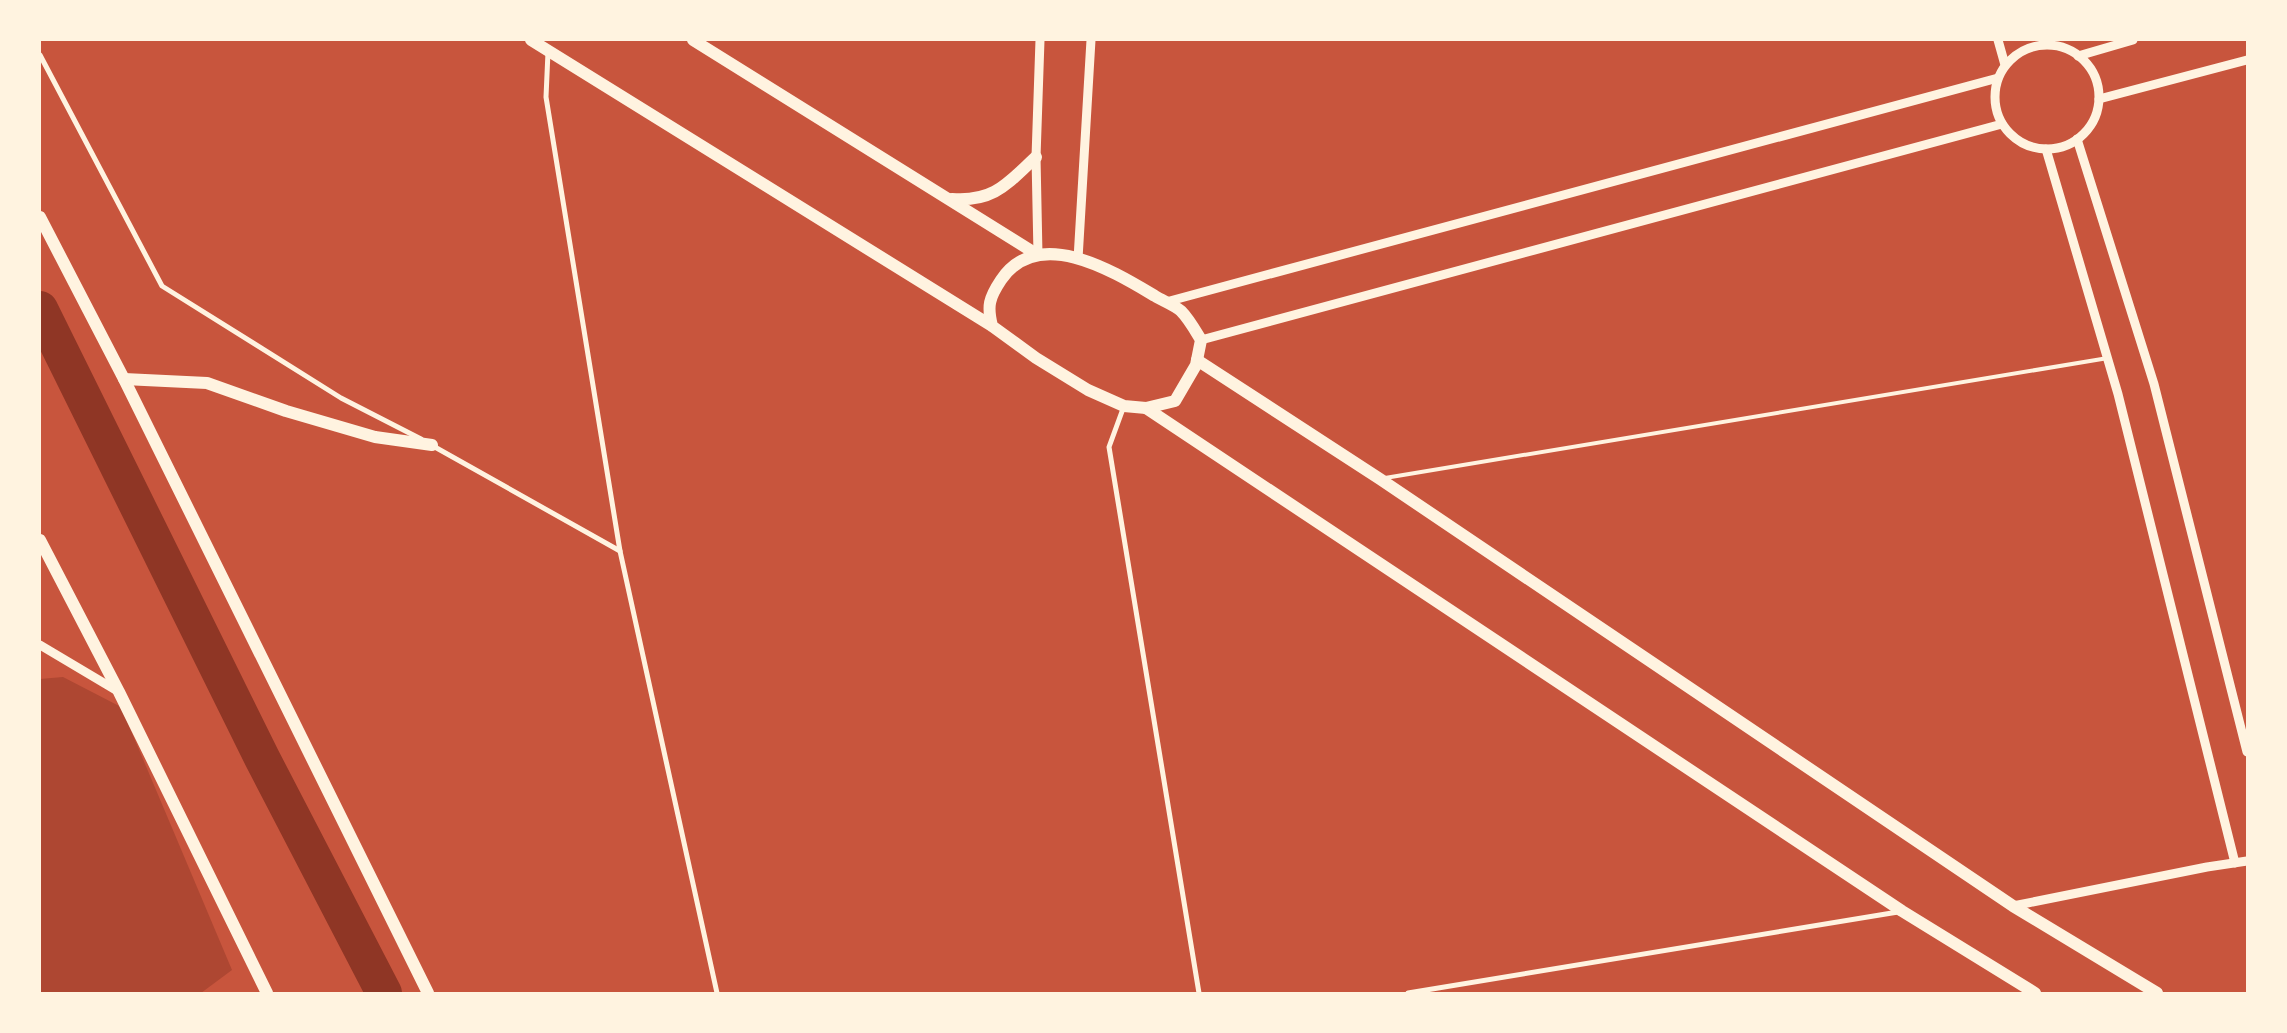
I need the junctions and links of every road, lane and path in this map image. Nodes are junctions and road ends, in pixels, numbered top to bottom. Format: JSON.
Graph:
{"nodes":[{"id":1,"x":531,"y":40,"type":"edge"},
{"id":2,"x":692,"y":40,"type":"edge"},
{"id":3,"x":1040,"y":40,"type":"edge"},
{"id":4,"x":1091,"y":40,"type":"edge"},
{"id":5,"x":1998,"y":40,"type":"edge"},
{"id":6,"x":2133,"y":40,"type":"edge"},
{"id":7,"x":2045,"y":42,"type":"edge"},
{"id":8,"x":548,"y":52,"type":"junction"},
{"id":9,"x":40,"y":55,"type":"edge"},
{"id":10,"x":2078,"y":56,"type":"junction"},
{"id":11,"x":2247,"y":60,"type":"edge"},
{"id":12,"x":2005,"y":66,"type":"junction"},
{"id":13,"x":1998,"y":78,"type":"junction"},
{"id":14,"x":2099,"y":100,"type":"junction"},
{"id":15,"x":2002,"y":124,"type":"junction"},
{"id":16,"x":2077,"y":139,"type":"junction"},
{"id":17,"x":2046,"y":149,"type":"junction"},
{"id":18,"x":1036,"y":157,"type":"junction"},
{"id":19,"x":950,"y":199,"type":"junction"},
{"id":20,"x":40,"y":217,"type":"edge"},
{"id":21,"x":1038,"y":255,"type":"junction"},
{"id":22,"x":1078,"y":259,"type":"junction"},
{"id":23,"x":1166,"y":302,"type":"junction"},
{"id":24,"x":992,"y":326,"type":"junction"},
{"id":25,"x":1200,"y":340,"type":"junction"},
{"id":26,"x":2108,"y":358,"type":"junction"},
{"id":27,"x":1197,"y":360,"type":"junction"},
{"id":28,"x":124,"y":379,"type":"junction"},
{"id":29,"x":1124,"y":406,"type":"junction"},
{"id":30,"x":1146,"y":408,"type":"junction"},
{"id":31,"x":432,"y":445,"type":"junction"},
{"id":32,"x":1380,"y":479,"type":"junction"},
{"id":33,"x":40,"y":540,"type":"edge"},
{"id":34,"x":620,"y":551,"type":"junction"},
{"id":35,"x":40,"y":645,"type":"edge"},
{"id":36,"x":119,"y":692,"type":"junction"},
{"id":37,"x":2247,"y":752,"type":"edge"},
{"id":38,"x":2247,"y":861,"type":"edge"},
{"id":39,"x":2235,"y":863,"type":"junction"},
{"id":40,"x":2013,"y":906,"type":"junction"},
{"id":41,"x":1902,"y":911,"type":"junction"},
{"id":42,"x":267,"y":993,"type":"edge"},
{"id":43,"x":428,"y":993,"type":"edge"},
{"id":44,"x":717,"y":993,"type":"edge"},
{"id":45,"x":1199,"y":993,"type":"edge"},
{"id":46,"x":1408,"y":993,"type":"edge"},
{"id":47,"x":2035,"y":993,"type":"edge"},
{"id":48,"x":2157,"y":993,"type":"edge"}],
"edges":[{"from":1,"to":8,"type":"main road"},
{"from":2,"to":19,"type":"main road"},
{"from":3,"to":18,"type":"street"},
{"from":4,"to":22,"type":"street"},
{"from":5,"to":12,"type":"street"},
{"from":6,"to":10,"type":"street"},
{"from":7,"to":10,"type":"street"},
{"from":7,"to":12,"type":"street"},
{"from":8,"to":24,"type":"main road"},
{"from":8,"to":34,"type":"street"},
{"from":9,"to":31,"type":"street"},
{"from":10,"to":14,"type":"street"},
{"from":11,"to":14,"type":"street"},
{"from":12,"to":13,"type":"street"},
{"from":13,"to":15,"type":"street"},
{"from":13,"to":23,"type":"street"},
{"from":14,"to":16,"type":"street"},
{"from":15,"to":17,"type":"street"},
{"from":15,"to":25,"type":"street"},
{"from":16,"to":17,"type":"street"},
{"from":16,"to":37,"type":"street"},
{"from":17,"to":26,"type":"street"},
{"from":18,"to":19,"type":"main road"},
{"from":18,"to":21,"type":"street"},
{"from":19,"to":21,"type":"main road"},
{"from":20,"to":28,"type":"main road"},
{"from":21,"to":22,"type":"main road"},
{"from":21,"to":24,"type":"main road"},
{"from":22,"to":23,"type":"main road"},
{"from":23,"to":25,"type":"main road"},
{"from":24,"to":29,"type":"main road"},
{"from":25,"to":27,"type":"main road"},
{"from":26,"to":32,"type":"lane"},
{"from":26,"to":39,"type":"street"},
{"from":27,"to":30,"type":"main road"},
{"from":27,"to":32,"type":"main road"},
{"from":28,"to":31,"type":"main road"},
{"from":28,"to":43,"type":"main road"},
{"from":29,"to":30,"type":"main road"},
{"from":29,"to":45,"type":"street"},
{"from":30,"to":41,"type":"main road"},
{"from":31,"to":34,"type":"street"},
{"from":32,"to":40,"type":"main road"},
{"from":33,"to":36,"type":"main road"},
{"from":34,"to":44,"type":"street"},
{"from":35,"to":36,"type":"street"},
{"from":36,"to":42,"type":"main road"},
{"from":38,"to":39,"type":"street"},
{"from":39,"to":40,"type":"street"},
{"from":40,"to":48,"type":"main road"},
{"from":41,"to":46,"type":"street"},
{"from":41,"to":47,"type":"main road"}]}
